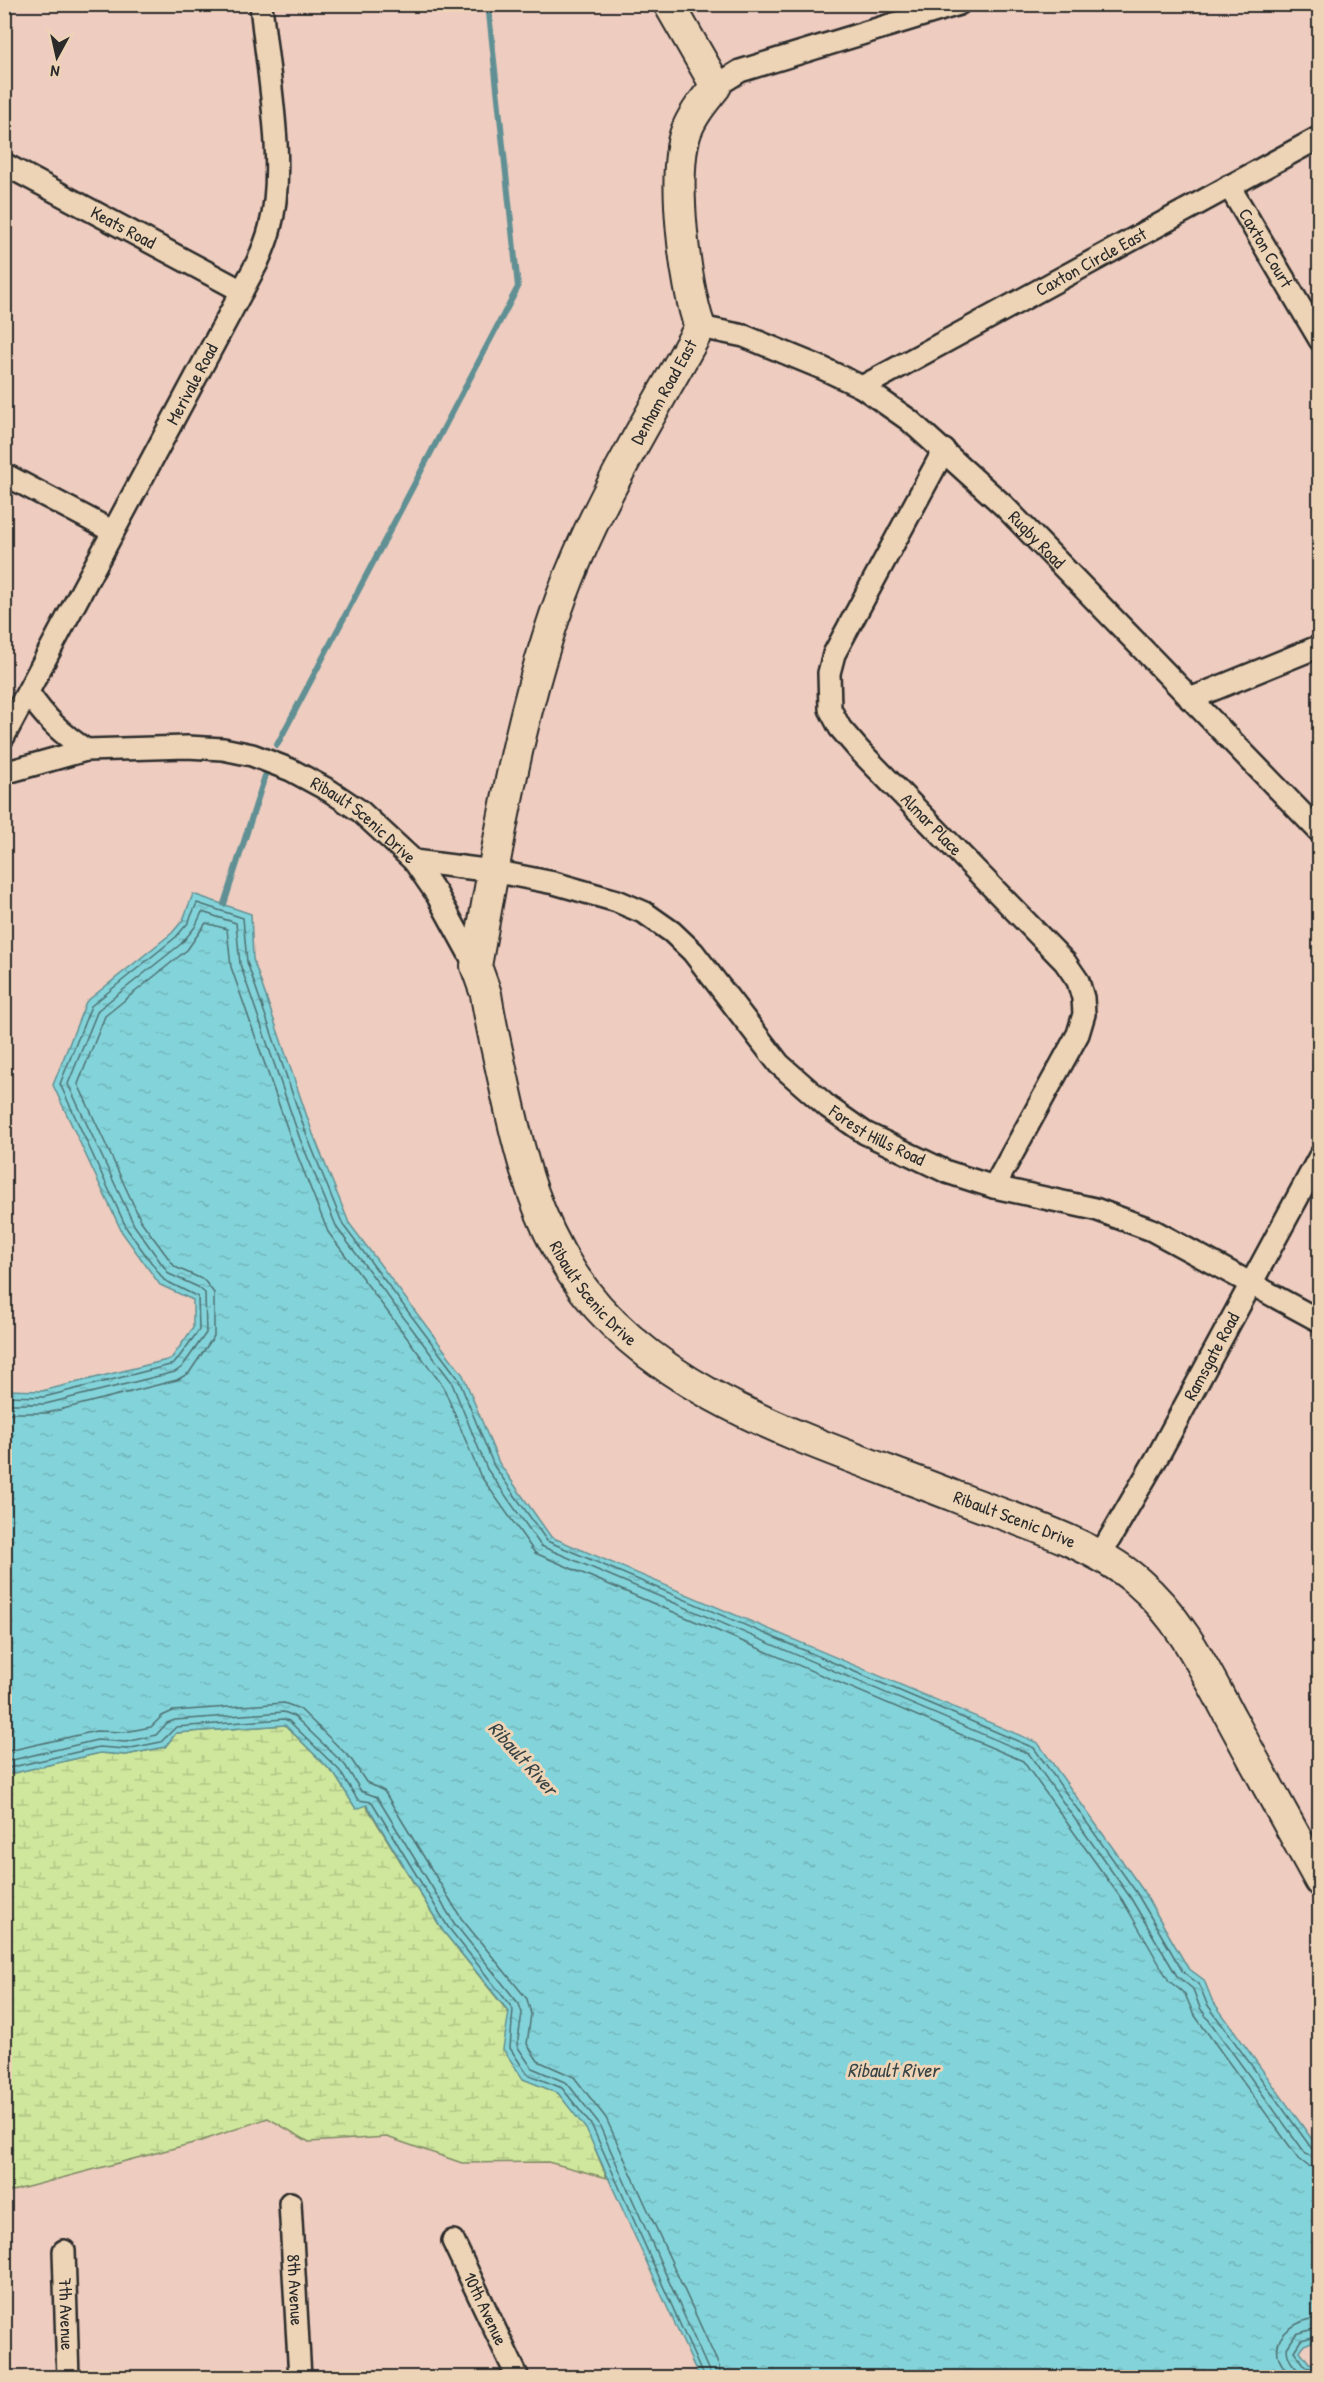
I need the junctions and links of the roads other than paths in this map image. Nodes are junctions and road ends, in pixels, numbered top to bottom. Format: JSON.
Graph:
{"nodes":[{"id":1,"x":261,"y":4,"type":"edge"},
{"id":2,"x":669,"y":4,"type":"edge"},
{"id":3,"x":959,"y":4,"type":"edge"},
{"id":4,"x":716,"y":86,"type":"junction"},
{"id":5,"x":1320,"y":137,"type":"edge"},
{"id":6,"x":4,"y":164,"type":"edge"},
{"id":7,"x":1229,"y":186,"type":"junction"},
{"id":8,"x":242,"y":291,"type":"junction"},
{"id":9,"x":700,"y":327,"type":"junction"},
{"id":10,"x":1320,"y":340,"type":"edge"},
{"id":11,"x":862,"y":387,"type":"junction"},
{"id":12,"x":944,"y":450,"type":"junction"},
{"id":13,"x":4,"y":474,"type":"edge"},
{"id":14,"x":112,"y":531,"type":"junction"},
{"id":15,"x":1320,"y":646,"type":"edge"},
{"id":16,"x":29,"y":694,"type":"junction"},
{"id":17,"x":1190,"y":699,"type":"junction"},
{"id":18,"x":4,"y":736,"type":"edge"},
{"id":19,"x":86,"y":750,"type":"junction"},
{"id":20,"x":4,"y":773,"type":"edge"},
{"id":21,"x":1320,"y":832,"type":"edge"},
{"id":22,"x":414,"y":861,"type":"junction"},
{"id":23,"x":493,"y":871,"type":"junction"},
{"id":24,"x":476,"y":966,"type":"junction"},
{"id":25,"x":1320,"y":1156,"type":"edge"},
{"id":26,"x":994,"y":1187,"type":"junction"},
{"id":27,"x":1252,"y":1283,"type":"junction"},
{"id":28,"x":1320,"y":1321,"type":"edge"},
{"id":29,"x":1099,"y":1557,"type":"junction"},
{"id":30,"x":1320,"y":1881,"type":"edge"},
{"id":31,"x":290,"y":2203,"type":"dead end"},
{"id":32,"x":453,"y":2241,"type":"dead end"},
{"id":33,"x":64,"y":2251,"type":"dead end"},
{"id":34,"x":68,"y":2378,"type":"edge"},
{"id":35,"x":300,"y":2378,"type":"edge"},
{"id":36,"x":518,"y":2378,"type":"edge"}],
"edges":[{"from":1,"to":8,"type":"street","name":"Merivale Road"},
{"from":2,"to":4,"type":"street"},
{"from":3,"to":4,"type":"street","name":"Denham Road East"},
{"from":4,"to":9,"type":"street","name":"Denham Road East"},
{"from":5,"to":7,"type":"street","name":"Caxton Circle East"},
{"from":6,"to":8,"type":"street","name":"Keats Road"},
{"from":7,"to":10,"type":"street","name":"Caxton Court"},
{"from":7,"to":11,"type":"street","name":"Caxton Circle East"},
{"from":8,"to":14,"type":"street","name":"Merivale Road"},
{"from":9,"to":11,"type":"street","name":"Rugby Road"},
{"from":9,"to":23,"type":"street","name":"Denham Road East"},
{"from":11,"to":12,"type":"street","name":"Rugby Road"},
{"from":12,"to":17,"type":"street","name":"Rugby Road"},
{"from":12,"to":26,"type":"street","name":"Almar Place"},
{"from":13,"to":14,"type":"street"},
{"from":14,"to":16,"type":"street","name":"Merivale Road"},
{"from":15,"to":17,"type":"street"},
{"from":16,"to":18,"type":"street","name":"Merivale Road"},
{"from":16,"to":19,"type":"street"},
{"from":17,"to":21,"type":"street","name":"Rugby Road"},
{"from":19,"to":20,"type":"street","name":"Ribault Scenic Drive"},
{"from":19,"to":22,"type":"street","name":"Ribault Scenic Drive"},
{"from":22,"to":23,"type":"street","name":"Ribault Scenic Drive"},
{"from":22,"to":24,"type":"street"},
{"from":23,"to":24,"type":"street","name":"Ribault Scenic Drive"},
{"from":23,"to":26,"type":"street","name":"Forest Hills Road"},
{"from":24,"to":29,"type":"street","name":"Ribault Scenic Drive"},
{"from":25,"to":27,"type":"street","name":"Ramsgate Road"},
{"from":26,"to":27,"type":"street","name":"Forest Hills Road"},
{"from":27,"to":28,"type":"street","name":"Forest Hills Road"},
{"from":27,"to":29,"type":"street","name":"Ramsgate Road"},
{"from":29,"to":30,"type":"street","name":"Ribault Scenic Drive"},
{"from":31,"to":35,"type":"street","name":"8th Avenue"},
{"from":32,"to":36,"type":"street","name":"10th Avenue"},
{"from":33,"to":34,"type":"street","name":"7th Avenue"}]}
